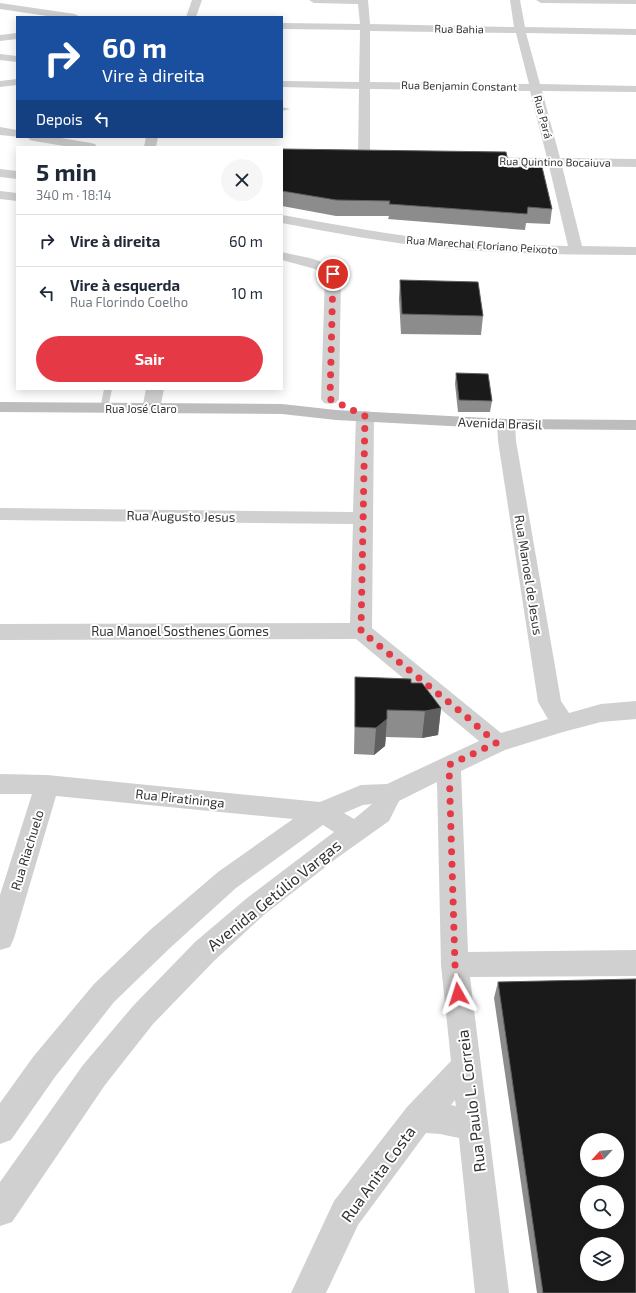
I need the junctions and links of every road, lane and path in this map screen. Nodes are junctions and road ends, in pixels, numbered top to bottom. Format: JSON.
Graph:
{"nodes":[{"id":1,"x":197,"y":0,"type":"edge"},
{"id":2,"x":314,"y":0,"type":"edge"},
{"id":3,"x":362,"y":0,"type":"edge"},
{"id":4,"x":515,"y":0,"type":"edge"},
{"id":5,"x":541,"y":0,"type":"edge"},
{"id":6,"x":636,"y":1,"type":"edge"},
{"id":7,"x":0,"y":6,"type":"edge"},
{"id":8,"x":68,"y":16,"type":"edge"},
{"id":9,"x":190,"y":16,"type":"edge"},
{"id":10,"x":283,"y":26,"type":"edge"},
{"id":11,"x":365,"y":28,"type":"junction"},
{"id":12,"x":520,"y":29,"type":"junction"},
{"id":13,"x":636,"y":32,"type":"edge"},
{"id":14,"x":16,"y":36,"type":"edge"},
{"id":15,"x":0,"y":38,"type":"edge"},
{"id":16,"x":0,"y":57,"type":"edge"},
{"id":17,"x":16,"y":59,"type":"edge"},
{"id":18,"x":16,"y":82,"type":"edge"},
{"id":19,"x":0,"y":84,"type":"edge"},
{"id":20,"x":283,"y":84,"type":"edge"},
{"id":21,"x":365,"y":85,"type":"junction"},
{"id":22,"x":535,"y":87,"type":"junction"},
{"id":23,"x":636,"y":89,"type":"edge"},
{"id":24,"x":0,"y":131,"type":"edge"},
{"id":25,"x":16,"y":134,"type":"edge"},
{"id":26,"x":40,"y":138,"type":"edge"},
{"id":27,"x":85,"y":146,"type":"edge"},
{"id":28,"x":349,"y":159,"type":"edge"},
{"id":29,"x":468,"y":160,"type":"edge"},
{"id":30,"x":554,"y":162,"type":"junction"},
{"id":31,"x":636,"y":162,"type":"edge"},
{"id":32,"x":0,"y":174,"type":"edge"},
{"id":33,"x":16,"y":175,"type":"edge"},
{"id":34,"x":0,"y":195,"type":"edge"},
{"id":35,"x":16,"y":197,"type":"edge"},
{"id":36,"x":283,"y":219,"type":"edge"},
{"id":37,"x":576,"y":251,"type":"junction"},
{"id":38,"x":636,"y":251,"type":"edge"},
{"id":39,"x":283,"y":256,"type":"edge"},
{"id":40,"x":108,"y":390,"type":"edge"},
{"id":41,"x":154,"y":390,"type":"edge"},
{"id":42,"x":330,"y":399,"type":"junction"},
{"id":43,"x":0,"y":407,"type":"edge"},
{"id":44,"x":104,"y":409,"type":"junction"},
{"id":45,"x":151,"y":409,"type":"junction"},
{"id":46,"x":282,"y":409,"type":"junction"},
{"id":47,"x":365,"y":416,"type":"junction"},
{"id":48,"x":506,"y":424,"type":"junction"},
{"id":49,"x":636,"y":425,"type":"edge"},
{"id":50,"x":0,"y":514,"type":"edge"},
{"id":51,"x":362,"y":518,"type":"junction"},
{"id":52,"x":361,"y":631,"type":"junction"},
{"id":53,"x":0,"y":632,"type":"edge"},
{"id":54,"x":636,"y":710,"type":"edge"},
{"id":55,"x":564,"y":723,"type":"junction"},
{"id":56,"x":496,"y":743,"type":"junction"},
{"id":57,"x":449,"y":765,"type":"junction"},
{"id":58,"x":0,"y":784,"type":"edge"},
{"id":59,"x":47,"y":785,"type":"junction"},
{"id":60,"x":390,"y":794,"type":"junction"},
{"id":61,"x":322,"y":812,"type":"junction"},
{"id":62,"x":354,"y":832,"type":"junction"},
{"id":63,"x":0,"y":938,"type":"edge"},
{"id":64,"x":636,"y":963,"type":"edge"},
{"id":65,"x":455,"y":965,"type":"junction"},
{"id":66,"x":466,"y":1066,"type":"junction"},
{"id":67,"x":418,"y":1118,"type":"junction"},
{"id":68,"x":0,"y":1129,"type":"edge"},
{"id":69,"x":474,"y":1129,"type":"junction"},
{"id":70,"x":0,"y":1210,"type":"edge"},
{"id":71,"x":308,"y":1293,"type":"edge"},
{"id":72,"x":492,"y":1293,"type":"edge"}],
"edges":[{"from":1,"to":9,"type":"street"},
{"from":2,"to":3,"type":"street"},
{"from":3,"to":11,"type":"street"},
{"from":4,"to":12,"type":"street","name":"Rua Pará"},
{"from":5,"to":6,"type":"street"},
{"from":7,"to":8,"type":"street"},
{"from":10,"to":11,"type":"street","name":"Rua Bahia"},
{"from":11,"to":12,"type":"street","name":"Rua Bahia"},
{"from":11,"to":21,"type":"street"},
{"from":12,"to":13,"type":"street","name":"Rua Bahia"},
{"from":12,"to":22,"type":"street","name":"Rua Pará"},
{"from":14,"to":15,"type":"street"},
{"from":16,"to":17,"type":"street"},
{"from":18,"to":19,"type":"street"},
{"from":20,"to":21,"type":"street","name":"Rua Benjamin Constant"},
{"from":21,"to":22,"type":"street","name":"Rua Benjamin Constant"},
{"from":21,"to":28,"type":"street"},
{"from":22,"to":23,"type":"street","name":"Rua Benjamin Constant"},
{"from":22,"to":30,"type":"street","name":"Rua Pará"},
{"from":24,"to":25,"type":"street"},
{"from":26,"to":27,"type":"street"},
{"from":29,"to":30,"type":"street","name":"Rua Quintino Bocaiuva"},
{"from":30,"to":31,"type":"street","name":"Rua Quintino Bocaiuva"},
{"from":30,"to":37,"type":"street","name":"Rua Pará"},
{"from":32,"to":33,"type":"street"},
{"from":34,"to":35,"type":"street"},
{"from":36,"to":37,"type":"street","name":"Rua Marechal Floriano Peixoto"},
{"from":37,"to":38,"type":"street","name":"Rua Marechal Floriano Peixoto"},
{"from":39,"to":42,"type":"street"},
{"from":40,"to":44,"type":"lane"},
{"from":41,"to":45,"type":"street"},
{"from":42,"to":46,"type":"street","name":"Rua José Claro"},
{"from":42,"to":47,"type":"street"},
{"from":43,"to":44,"type":"street","name":"Rua José Claro"},
{"from":44,"to":45,"type":"street","name":"Rua José Claro"},
{"from":45,"to":46,"type":"street","name":"Rua José Claro"},
{"from":46,"to":47,"type":"street","name":"Rua José Claro"},
{"from":47,"to":48,"type":"street","name":"Avenida Brasil"},
{"from":47,"to":51,"type":"street"},
{"from":48,"to":49,"type":"street","name":"Avenida Brasil"},
{"from":48,"to":55,"type":"street","name":"Rua Manoel de Jesus"},
{"from":50,"to":51,"type":"street","name":"Rua Augusto Jesus"},
{"from":51,"to":52,"type":"street"},
{"from":52,"to":53,"type":"street","name":"Rua Manoel Sosthenes Gomes"},
{"from":52,"to":56,"type":"street"},
{"from":54,"to":55,"type":"street"},
{"from":55,"to":56,"type":"street"},
{"from":56,"to":57,"type":"street"},
{"from":57,"to":60,"type":"street"},
{"from":57,"to":65,"type":"street","name":"Rua Paulo L. Correia"},
{"from":58,"to":59,"type":"street","name":"Rua Piratininga"},
{"from":59,"to":61,"type":"street","name":"Rua Piratininga"},
{"from":59,"to":63,"type":"street","name":"Rua Riachuelo"},
{"from":60,"to":61,"type":"street"},
{"from":60,"to":62,"type":"street","name":"Avenida Getúlio Vargas"},
{"from":61,"to":62,"type":"street","name":"Rua Piratininga"},
{"from":61,"to":68,"type":"street"},
{"from":62,"to":70,"type":"street","name":"Avenida Getúlio Vargas"},
{"from":64,"to":65,"type":"street"},
{"from":65,"to":66,"type":"street","name":"Rua Paulo L. Correia"},
{"from":66,"to":67,"type":"street","name":"Rua Anita Costa"},
{"from":66,"to":69,"type":"street","name":"Rua Paulo L. Correia"},
{"from":67,"to":69,"type":"street"},
{"from":67,"to":71,"type":"street","name":"Rua Anita Costa"},
{"from":69,"to":72,"type":"street","name":"Rua Paulo L. Correia"}]}
